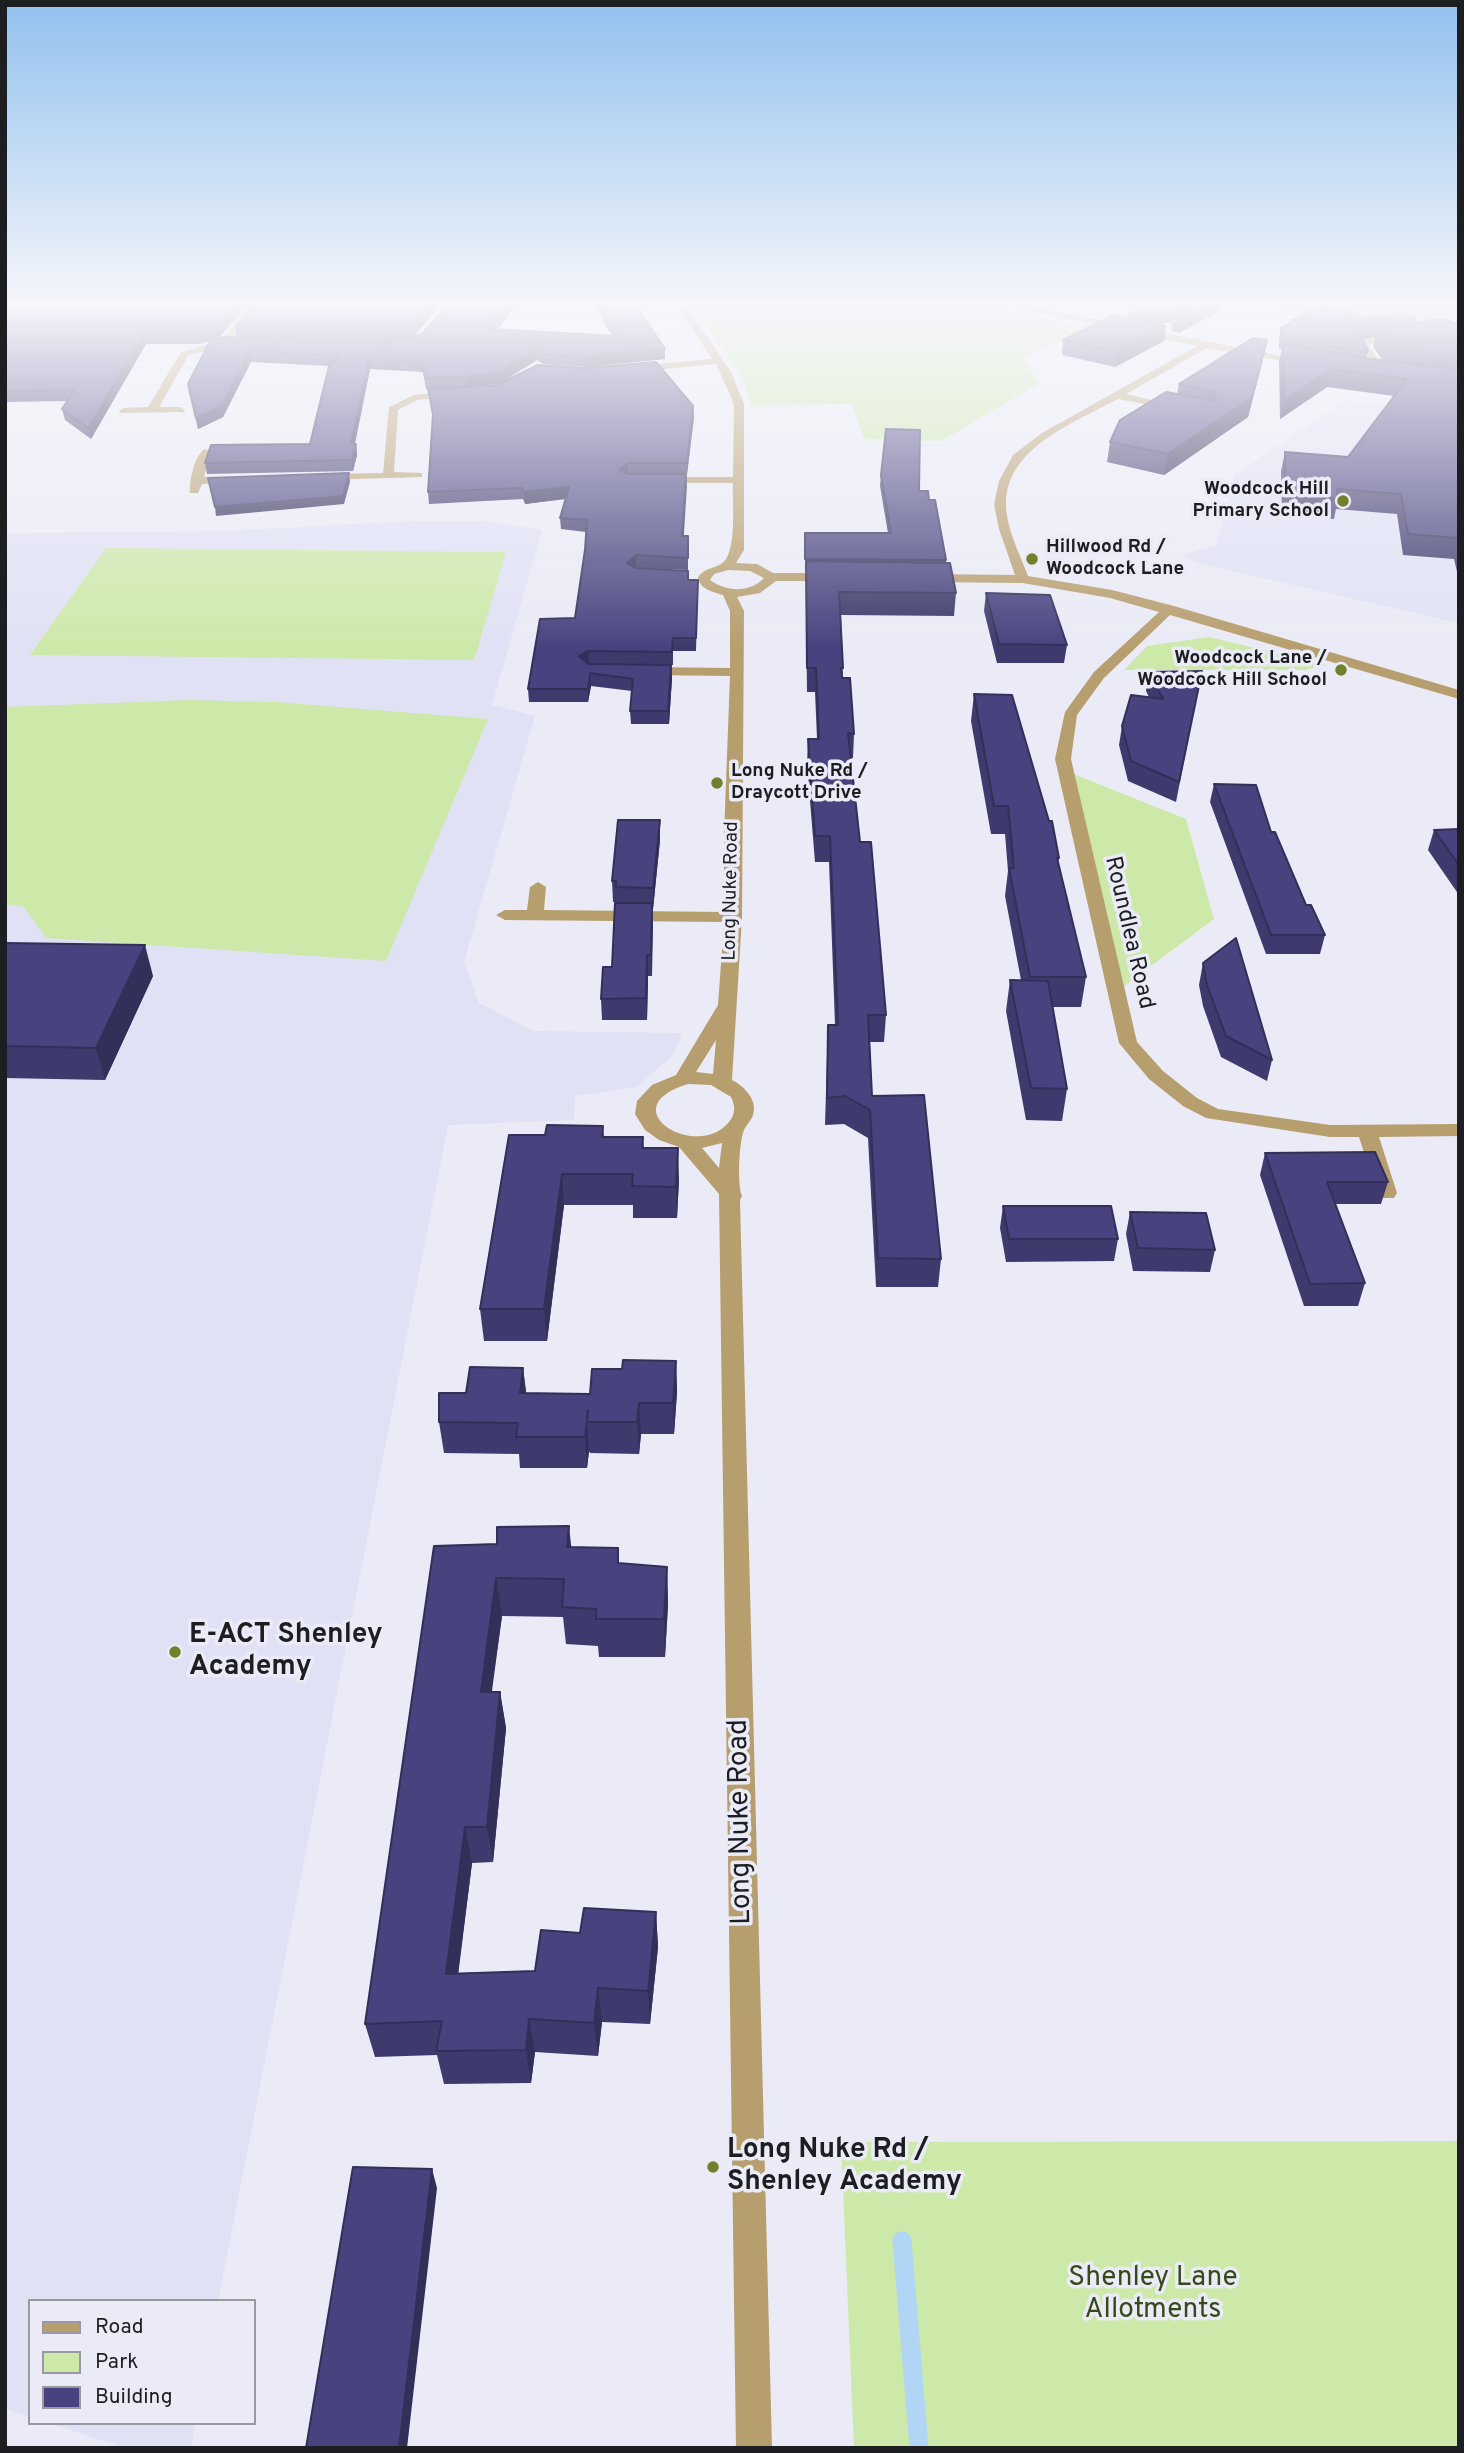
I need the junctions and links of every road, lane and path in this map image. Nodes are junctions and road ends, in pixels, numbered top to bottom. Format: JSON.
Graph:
{"nodes":[{"id":1,"x":392,"y":418,"type":"edge"},
{"id":2,"x":739,"y":418,"type":"edge"},
{"id":3,"x":1074,"y":418,"type":"edge"},
{"id":4,"x":205,"y":452,"type":"edge"},
{"id":5,"x":418,"y":475,"type":"dead end"},
{"id":6,"x":388,"y":476,"type":"junction"},
{"id":7,"x":306,"y":478,"type":"edge"},
{"id":8,"x":251,"y":479,"type":"edge"},
{"id":9,"x":641,"y":480,"type":"edge"},
{"id":10,"x":740,"y":480,"type":"junction"},
{"id":11,"x":738,"y":550,"type":"junction"},
{"id":12,"x":727,"y":566,"type":"junction"},
{"id":13,"x":753,"y":567,"type":"junction"},
{"id":14,"x":771,"y":577,"type":"junction"},
{"id":15,"x":850,"y":578,"type":"edge"},
{"id":16,"x":917,"y":578,"type":"edge"},
{"id":17,"x":1023,"y":579,"type":"junction"},
{"id":18,"x":753,"y":591,"type":"junction"},
{"id":19,"x":728,"y":592,"type":"junction"},
{"id":20,"x":1170,"y":609,"type":"junction"},
{"id":21,"x":737,"y":611,"type":"junction"},
{"id":22,"x":635,"y":662,"type":"edge"},
{"id":23,"x":737,"y":672,"type":"junction"},
{"id":24,"x":1459,"y":695,"type":"edge"},
{"id":25,"x":538,"y":887,"type":"dead end"},
{"id":26,"x":505,"y":915,"type":"dead end"},
{"id":27,"x":535,"y":915,"type":"junction"},
{"id":28,"x":733,"y":917,"type":"junction"},
{"id":29,"x":728,"y":1003,"type":"junction"},
{"id":30,"x":683,"y":1079,"type":"junction"},
{"id":31,"x":722,"y":1082,"type":"junction"},
{"id":32,"x":734,"y":1130,"type":"junction"},
{"id":33,"x":1459,"y":1130,"type":"edge"},
{"id":34,"x":1367,"y":1131,"type":"junction"},
{"id":35,"x":685,"y":1142,"type":"junction"},
{"id":36,"x":1387,"y":1194,"type":"edge"},
{"id":37,"x":732,"y":1196,"type":"junction"},
{"id":38,"x":754,"y":2448,"type":"edge"}],
"edges":[{"from":1,"to":6,"type":"street"},
{"from":2,"to":10,"type":"street"},
{"from":3,"to":17,"type":"street"},
{"from":4,"to":8,"type":"street"},
{"from":5,"to":6,"type":"street"},
{"from":6,"to":7,"type":"street"},
{"from":9,"to":10,"type":"street"},
{"from":10,"to":11,"type":"street"},
{"from":11,"to":12,"type":"street"},
{"from":11,"to":13,"type":"street"},
{"from":12,"to":13,"type":"street"},
{"from":12,"to":19,"type":"street"},
{"from":13,"to":14,"type":"street"},
{"from":14,"to":15,"type":"street"},
{"from":14,"to":18,"type":"street"},
{"from":16,"to":17,"type":"street"},
{"from":17,"to":20,"type":"street"},
{"from":18,"to":19,"type":"street"},
{"from":18,"to":21,"type":"street"},
{"from":19,"to":21,"type":"street","name":"Long Nuke Road"},
{"from":20,"to":24,"type":"street"},
{"from":20,"to":34,"type":"street","name":"Roundlea Road"},
{"from":21,"to":23,"type":"street","name":"Long Nuke Road"},
{"from":22,"to":23,"type":"street"},
{"from":23,"to":28,"type":"street","name":"Long Nuke Road"},
{"from":25,"to":27,"type":"street"},
{"from":26,"to":27,"type":"street"},
{"from":27,"to":28,"type":"street"},
{"from":28,"to":29,"type":"street","name":"Long Nuke Road"},
{"from":29,"to":30,"type":"street","name":"Long Nuke Road"},
{"from":29,"to":31,"type":"street","name":"Long Nuke Road"},
{"from":30,"to":31,"type":"street"},
{"from":30,"to":35,"type":"street"},
{"from":31,"to":32,"type":"street","name":"Long Nuke Road"},
{"from":32,"to":35,"type":"street"},
{"from":32,"to":37,"type":"street","name":"Long Nuke Road"},
{"from":33,"to":34,"type":"street","name":"Roundlea Road"},
{"from":34,"to":36,"type":"street"},
{"from":35,"to":37,"type":"street"},
{"from":37,"to":38,"type":"street","name":"Long Nuke Road"}]}
